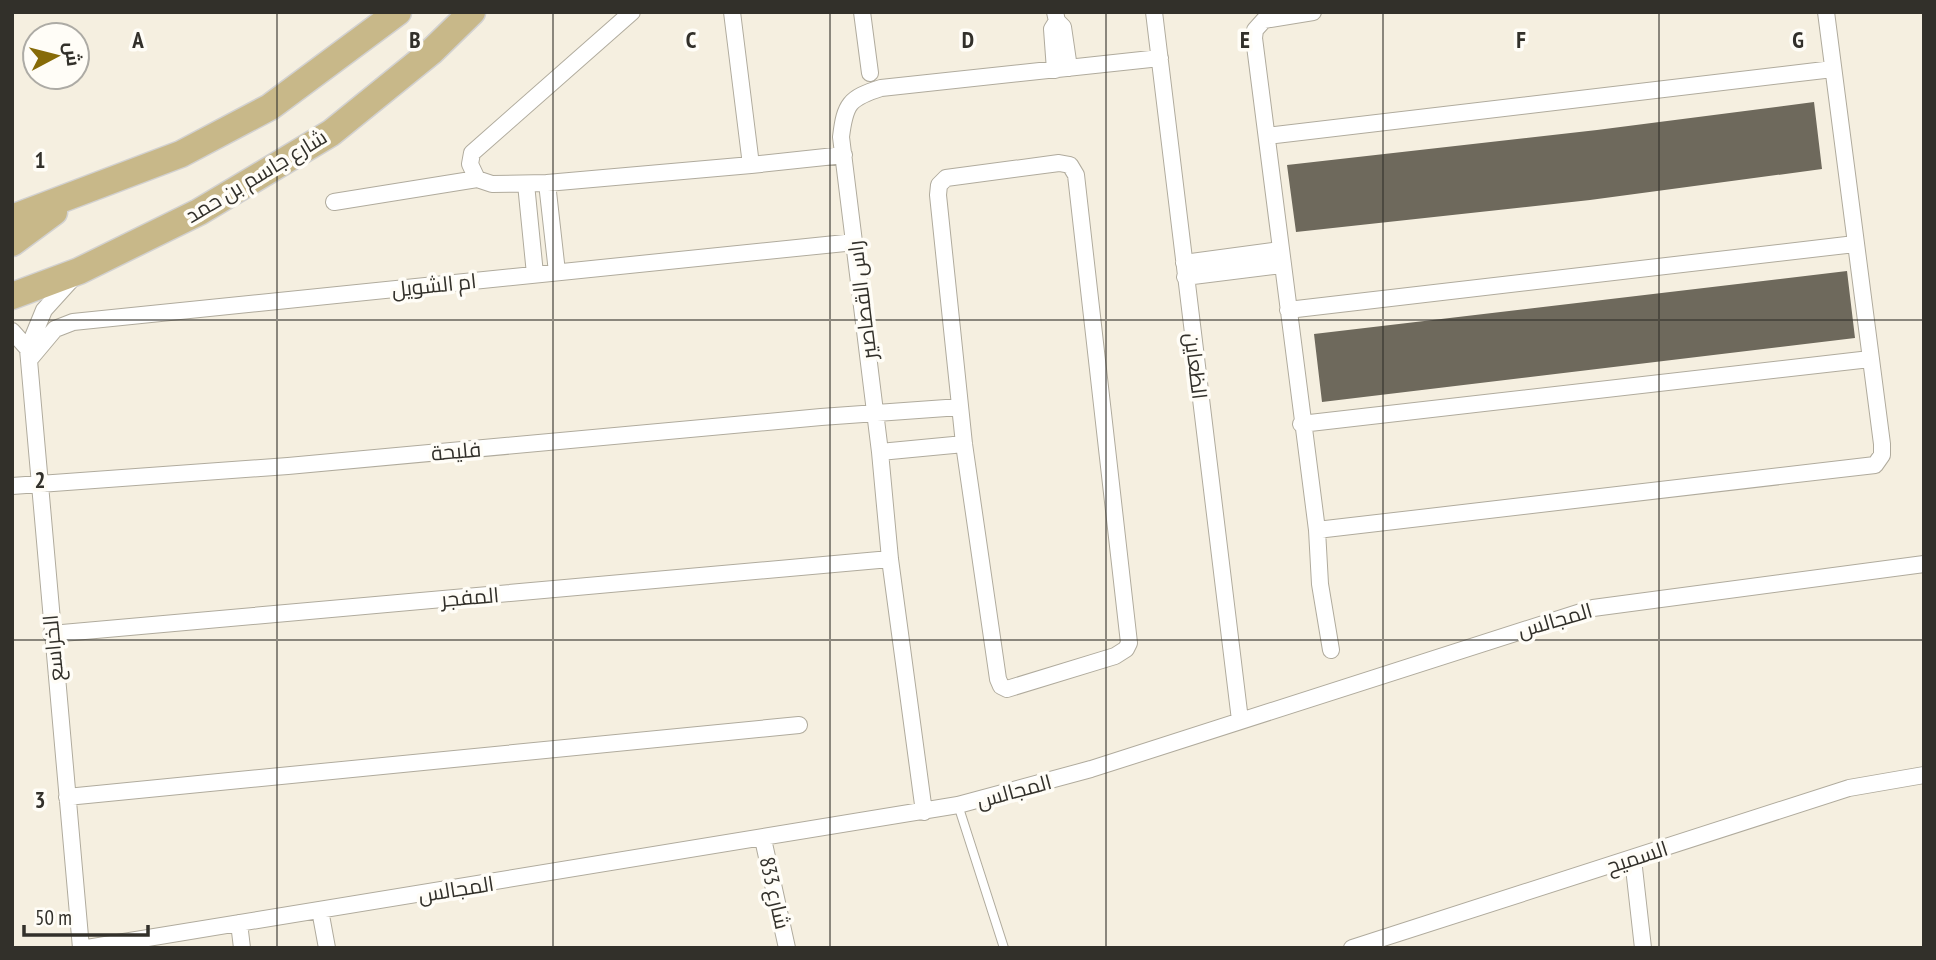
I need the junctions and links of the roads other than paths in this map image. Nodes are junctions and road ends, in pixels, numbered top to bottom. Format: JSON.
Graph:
{"nodes":[{"id":1,"x":397,"y":12,"type":"edge"},
{"id":2,"x":472,"y":12,"type":"edge"},
{"id":3,"x":632,"y":12,"type":"edge"},
{"id":4,"x":732,"y":12,"type":"edge"},
{"id":5,"x":862,"y":12,"type":"edge"},
{"id":6,"x":1154,"y":12,"type":"edge"},
{"id":7,"x":1313,"y":12,"type":"edge"},
{"id":8,"x":1826,"y":12,"type":"edge"},
{"id":9,"x":1056,"y":17,"type":"edge"},
{"id":10,"x":1160,"y":58,"type":"junction"},
{"id":11,"x":1062,"y":69,"type":"junction"},
{"id":12,"x":1833,"y":69,"type":"junction"},
{"id":13,"x":870,"y":73,"type":"dead end"},
{"id":14,"x":1267,"y":136,"type":"junction"},
{"id":15,"x":844,"y":156,"type":"junction"},
{"id":16,"x":751,"y":165,"type":"junction"},
{"id":17,"x":477,"y":179,"type":"junction"},
{"id":18,"x":547,"y":183,"type":"junction"},
{"id":19,"x":526,"y":184,"type":"junction"},
{"id":20,"x":75,"y":197,"type":"junction"},
{"id":21,"x":334,"y":202,"type":"dead end"},
{"id":22,"x":12,"y":218,"type":"edge"},
{"id":23,"x":855,"y":242,"type":"junction"},
{"id":24,"x":12,"y":243,"type":"edge"},
{"id":25,"x":1855,"y":244,"type":"junction"},
{"id":26,"x":1281,"y":258,"type":"junction"},
{"id":27,"x":1184,"y":270,"type":"junction"},
{"id":28,"x":79,"y":271,"type":"junction"},
{"id":29,"x":557,"y":272,"type":"junction"},
{"id":30,"x":535,"y":274,"type":"junction"},
{"id":31,"x":12,"y":296,"type":"edge"},
{"id":32,"x":1288,"y":310,"type":"junction"},
{"id":33,"x":12,"y":331,"type":"edge"},
{"id":34,"x":28,"y":354,"type":"junction"},
{"id":35,"x":1870,"y":359,"type":"junction"},
{"id":36,"x":960,"y":407,"type":"junction"},
{"id":37,"x":875,"y":415,"type":"junction"},
{"id":38,"x":1301,"y":424,"type":"junction"},
{"id":39,"x":964,"y":444,"type":"junction"},
{"id":40,"x":880,"y":452,"type":"junction"},
{"id":41,"x":37,"y":484,"type":"junction"},
{"id":42,"x":12,"y":486,"type":"edge"},
{"id":43,"x":1317,"y":530,"type":"junction"},
{"id":44,"x":890,"y":559,"type":"junction"},
{"id":45,"x":1924,"y":564,"type":"edge"},
{"id":46,"x":51,"y":634,"type":"junction"},
{"id":47,"x":1331,"y":650,"type":"dead end"},
{"id":48,"x":1240,"y":720,"type":"junction"},
{"id":49,"x":799,"y":725,"type":"dead end"},
{"id":50,"x":1924,"y":775,"type":"edge"},
{"id":51,"x":67,"y":797,"type":"junction"},
{"id":52,"x":958,"y":805,"type":"junction"},
{"id":53,"x":924,"y":811,"type":"junction"},
{"id":54,"x":763,"y":839,"type":"junction"},
{"id":55,"x":1633,"y":859,"type":"junction"},
{"id":56,"x":320,"y":910,"type":"junction"},
{"id":57,"x":239,"y":923,"type":"junction"},
{"id":58,"x":80,"y":948,"type":"edge"},
{"id":59,"x":87,"y":948,"type":"edge"},
{"id":60,"x":242,"y":948,"type":"edge"},
{"id":61,"x":327,"y":948,"type":"edge"},
{"id":62,"x":787,"y":948,"type":"edge"},
{"id":63,"x":1004,"y":948,"type":"edge"},
{"id":64,"x":1352,"y":948,"type":"edge"},
{"id":65,"x":1643,"y":948,"type":"edge"}],
"edges":[{"from":1,"to":20,"type":"main road"},
{"from":2,"to":28,"type":"main road","name":"شارع جاسم بن حمد"},
{"from":3,"to":17,"type":"street"},
{"from":4,"to":16,"type":"street"},
{"from":5,"to":13,"type":"street"},
{"from":6,"to":10,"type":"street","name":"الظعاين"},
{"from":7,"to":14,"type":"street"},
{"from":8,"to":12,"type":"street"},
{"from":9,"to":11,"type":"street"},
{"from":10,"to":11,"type":"street","name":"راس القصاصير"},
{"from":10,"to":27,"type":"street","name":"الظعاين"},
{"from":11,"to":15,"type":"street","name":"راس القصاصير"},
{"from":12,"to":14,"type":"street"},
{"from":12,"to":25,"type":"street"},
{"from":14,"to":26,"type":"street"},
{"from":15,"to":16,"type":"street"},
{"from":15,"to":23,"type":"street","name":"راس القصاصير"},
{"from":16,"to":18,"type":"street"},
{"from":17,"to":19,"type":"street"},
{"from":17,"to":21,"type":"street"},
{"from":18,"to":19,"type":"street"},
{"from":18,"to":29,"type":"street"},
{"from":19,"to":30,"type":"street"},
{"from":20,"to":22,"type":"main road"},
{"from":20,"to":24,"type":"main road"},
{"from":23,"to":29,"type":"street","name":"ام الشويل"},
{"from":23,"to":37,"type":"street","name":"راس القصاصير"},
{"from":25,"to":32,"type":"street"},
{"from":25,"to":35,"type":"street"},
{"from":26,"to":27,"type":"street"},
{"from":26,"to":32,"type":"street"},
{"from":27,"to":48,"type":"street","name":"الظعاين"},
{"from":28,"to":31,"type":"main road","name":"شارع جاسم بن حمد"},
{"from":28,"to":34,"type":"street","name":"الخراسع"},
{"from":29,"to":30,"type":"street","name":"ام الشويل"},
{"from":30,"to":34,"type":"street","name":"ام الشويل"},
{"from":32,"to":38,"type":"street"},
{"from":33,"to":34,"type":"street"},
{"from":34,"to":41,"type":"street","name":"الخراسع"},
{"from":35,"to":38,"type":"street"},
{"from":35,"to":43,"type":"street"},
{"from":36,"to":37,"type":"street","name":"فليحة"},
{"from":36,"to":39,"type":"street"},
{"from":36,"to":39,"type":"street"},
{"from":37,"to":40,"type":"street","name":"راس القصاصير"},
{"from":37,"to":41,"type":"street","name":"فليحة"},
{"from":38,"to":43,"type":"street"},
{"from":39,"to":40,"type":"street"},
{"from":40,"to":44,"type":"street","name":"راس القصاصير"},
{"from":41,"to":42,"type":"street","name":"فليحة"},
{"from":41,"to":46,"type":"street","name":"الخراسع"},
{"from":43,"to":47,"type":"street"},
{"from":44,"to":46,"type":"street","name":"المفجر"},
{"from":44,"to":53,"type":"street","name":"راس القصاصير"},
{"from":45,"to":48,"type":"street","name":"المجالس"},
{"from":46,"to":51,"type":"street","name":"الخراسع"},
{"from":48,"to":52,"type":"street","name":"المجالس"},
{"from":49,"to":51,"type":"street"},
{"from":50,"to":55,"type":"street","name":"السميح"},
{"from":51,"to":58,"type":"street","name":"الخراسع"},
{"from":52,"to":53,"type":"street","name":"المجالس"},
{"from":52,"to":63,"type":"lane"},
{"from":53,"to":54,"type":"street","name":"المجالس"},
{"from":54,"to":56,"type":"street","name":"المجالس"},
{"from":54,"to":62,"type":"street","name":"شارع 833"},
{"from":55,"to":64,"type":"street","name":"السميح"},
{"from":55,"to":65,"type":"street"},
{"from":56,"to":57,"type":"street","name":"المجالس"},
{"from":56,"to":61,"type":"street"},
{"from":57,"to":59,"type":"street","name":"المجالس"},
{"from":57,"to":60,"type":"street"}]}
